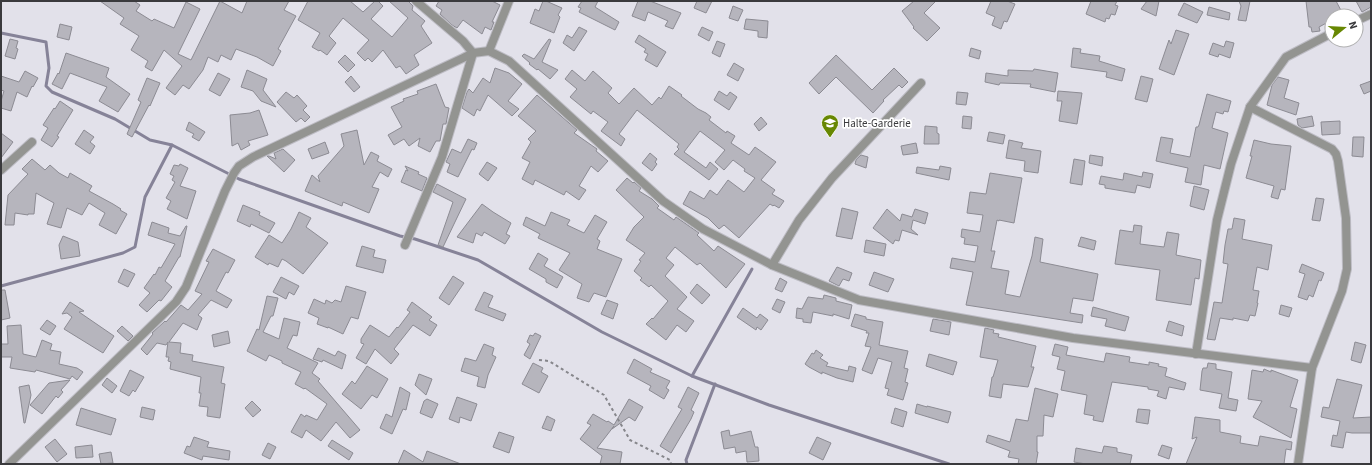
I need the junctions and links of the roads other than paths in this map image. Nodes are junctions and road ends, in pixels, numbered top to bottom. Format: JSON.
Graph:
{"nodes":[{"id":1,"x":416,"y":1,"type":"edge"},
{"id":2,"x":509,"y":1,"type":"edge"},
{"id":3,"x":1324,"y":37,"type":"edge"},
{"id":4,"x":489,"y":51,"type":"junction"},
{"id":5,"x":473,"y":53,"type":"junction"},
{"id":6,"x":921,"y":83,"type":"dead end"},
{"id":7,"x":1250,"y":107,"type":"junction"},
{"id":8,"x":32,"y":142,"type":"dead end"},
{"id":9,"x":1,"y":170,"type":"edge"},
{"id":10,"x":406,"y":244,"type":"dead end"},
{"id":11,"x":772,"y":265,"type":"junction"},
{"id":12,"x":1196,"y":354,"type":"junction"},
{"id":13,"x":1312,"y":368,"type":"junction"},
{"id":14,"x":10,"y":464,"type":"edge"},
{"id":15,"x":1298,"y":464,"type":"edge"}],
"edges":[{"from":1,"to":5,"type":"street"},
{"from":2,"to":4,"type":"street"},
{"from":3,"to":7,"type":"street"},
{"from":4,"to":5,"type":"street"},
{"from":4,"to":11,"type":"street"},
{"from":5,"to":10,"type":"street"},
{"from":5,"to":14,"type":"street"},
{"from":6,"to":11,"type":"street"},
{"from":7,"to":12,"type":"street"},
{"from":7,"to":13,"type":"street"},
{"from":8,"to":9,"type":"street"},
{"from":11,"to":12,"type":"street"},
{"from":12,"to":13,"type":"street"},
{"from":13,"to":15,"type":"street"}]}
